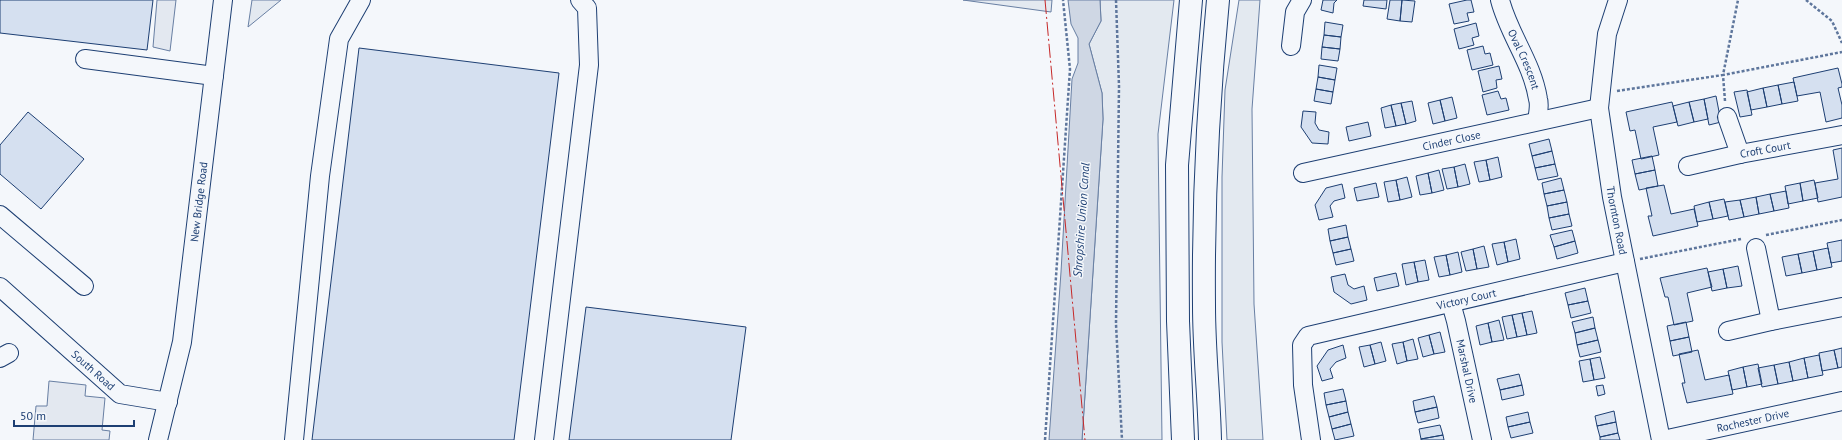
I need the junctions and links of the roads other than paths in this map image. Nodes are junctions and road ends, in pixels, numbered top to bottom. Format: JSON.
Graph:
{"nodes":[{"id":1,"x":223,"y":0,"type":"edge"},
{"id":2,"x":361,"y":0,"type":"edge"},
{"id":3,"x":580,"y":0,"type":"edge"},
{"id":4,"x":1191,"y":0,"type":"edge"},
{"id":5,"x":1218,"y":0,"type":"edge"},
{"id":6,"x":1302,"y":0,"type":"edge"},
{"id":7,"x":1500,"y":0,"type":"edge"},
{"id":8,"x":1618,"y":0,"type":"edge"},
{"id":9,"x":1291,"y":46,"type":"dead end"},
{"id":10,"x":85,"y":59,"type":"dead end"},
{"id":11,"x":214,"y":76,"type":"junction"},
{"id":12,"x":1600,"y":101,"type":"junction"},
{"id":13,"x":1727,"y":116,"type":"road end"},
{"id":14,"x":1537,"y":121,"type":"junction"},
{"id":15,"x":1842,"y":135,"type":"edge"},
{"id":16,"x":1740,"y":154,"type":"junction"},
{"id":17,"x":1688,"y":166,"type":"dead end"},
{"id":18,"x":1303,"y":173,"type":"dead end"},
{"id":19,"x":0,"y":215,"type":"edge"},
{"id":20,"x":1756,"y":240,"type":"road end"},
{"id":21,"x":1625,"y":262,"type":"junction"},
{"id":22,"x":84,"y":286,"type":"dead end"},
{"id":23,"x":0,"y":287,"type":"edge"},
{"id":24,"x":1451,"y":303,"type":"junction"},
{"id":25,"x":1842,"y":307,"type":"edge"},
{"id":26,"x":1771,"y":321,"type":"junction"},
{"id":27,"x":1728,"y":330,"type":"dead end"},
{"id":28,"x":1842,"y":400,"type":"edge"},
{"id":29,"x":168,"y":402,"type":"junction"},
{"id":30,"x":158,"y":440,"type":"edge"},
{"id":31,"x":294,"y":440,"type":"edge"},
{"id":32,"x":544,"y":440,"type":"edge"},
{"id":33,"x":1183,"y":440,"type":"edge"},
{"id":34,"x":1210,"y":440,"type":"edge"},
{"id":35,"x":1311,"y":440,"type":"edge"},
{"id":36,"x":1482,"y":440,"type":"edge"},
{"id":37,"x":1662,"y":440,"type":"edge"}],
"edges":[{"from":1,"to":11,"type":"street","name":"New Bridge Road"},
{"from":2,"to":31,"type":"street"},
{"from":3,"to":32,"type":"street"},
{"from":4,"to":33,"type":"highway"},
{"from":5,"to":34,"type":"highway"},
{"from":6,"to":9,"type":"street"},
{"from":7,"to":14,"type":"street","name":"Oval Crescent"},
{"from":8,"to":12,"type":"street","name":"Thornton Road"},
{"from":10,"to":11,"type":"street"},
{"from":11,"to":29,"type":"street","name":"New Bridge Road"},
{"from":12,"to":14,"type":"street","name":"Cinder Close"},
{"from":12,"to":21,"type":"street","name":"Thornton Road"},
{"from":13,"to":16,"type":"street"},
{"from":14,"to":18,"type":"street","name":"Cinder Close"},
{"from":15,"to":16,"type":"street","name":"Croft Court"},
{"from":16,"to":17,"type":"street","name":"Croft Court"},
{"from":19,"to":22,"type":"street"},
{"from":20,"to":26,"type":"street"},
{"from":21,"to":24,"type":"street","name":"Victory Court"},
{"from":21,"to":37,"type":"street","name":"Thornton Road"},
{"from":23,"to":29,"type":"street","name":"South Road"},
{"from":24,"to":35,"type":"street","name":"Victory Court"},
{"from":24,"to":36,"type":"street","name":"Marshal Drive"},
{"from":25,"to":26,"type":"street"},
{"from":26,"to":27,"type":"street"},
{"from":28,"to":37,"type":"street","name":"Rochester Drive"},
{"from":29,"to":30,"type":"street"}]}
